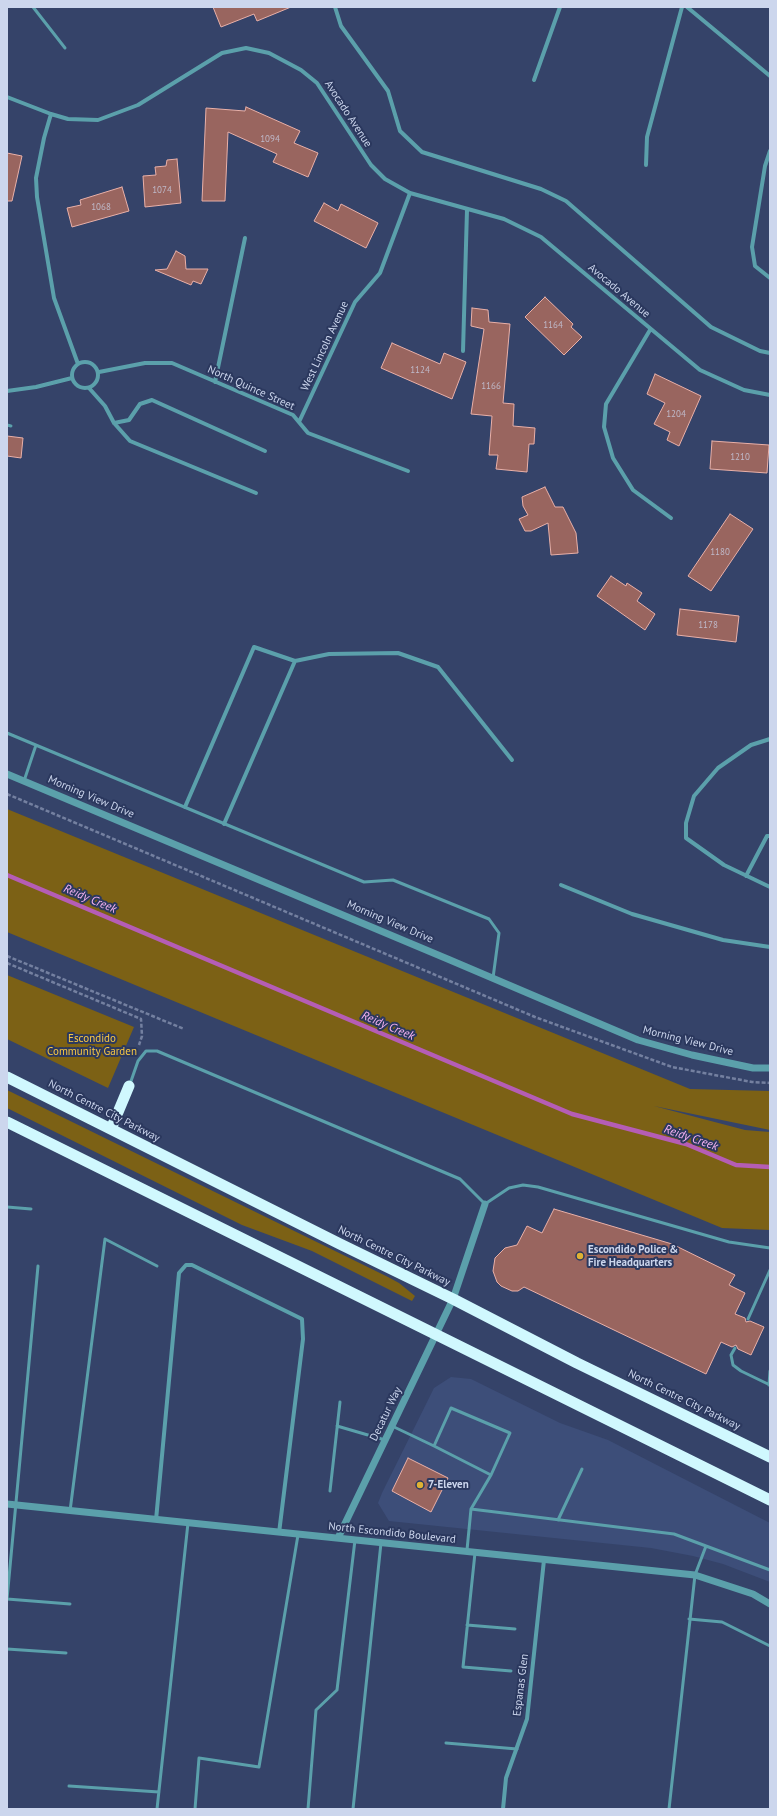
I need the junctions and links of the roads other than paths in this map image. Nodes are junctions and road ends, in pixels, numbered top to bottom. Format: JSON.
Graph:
{"nodes":[{"id":1,"x":33,"y":7,"type":"edge"},
{"id":2,"x":335,"y":7,"type":"edge"},
{"id":3,"x":560,"y":7,"type":"edge"},
{"id":4,"x":682,"y":7,"type":"edge"},
{"id":5,"x":687,"y":7,"type":"edge"},
{"id":6,"x":65,"y":48,"type":"dead end"},
{"id":7,"x":770,"y":76,"type":"edge"},
{"id":8,"x":534,"y":80,"type":"dead end"},
{"id":9,"x":7,"y":97,"type":"edge"},
{"id":10,"x":51,"y":114,"type":"junction"},
{"id":11,"x":770,"y":151,"type":"edge"},
{"id":12,"x":646,"y":165,"type":"dead end"},
{"id":13,"x":410,"y":193,"type":"junction"},
{"id":14,"x":468,"y":210,"type":"junction"},
{"id":15,"x":245,"y":238,"type":"dead end"},
{"id":16,"x":770,"y":278,"type":"edge"},
{"id":17,"x":650,"y":330,"type":"junction"},
{"id":18,"x":463,"y":351,"type":"dead end"},
{"id":19,"x":770,"y":353,"type":"edge"},
{"id":20,"x":78,"y":364,"type":"junction"},
{"id":21,"x":99,"y":372,"type":"junction"},
{"id":22,"x":72,"y":378,"type":"junction"},
{"id":23,"x":215,"y":382,"type":"junction"},
{"id":24,"x":89,"y":388,"type":"junction"},
{"id":25,"x":7,"y":391,"type":"edge"},
{"id":26,"x":770,"y":395,"type":"edge"},
{"id":27,"x":299,"y":422,"type":"junction"},
{"id":28,"x":114,"y":423,"type":"junction"},
{"id":29,"x":266,"y":451,"type":"dead end"},
{"id":30,"x":408,"y":471,"type":"dead end"},
{"id":31,"x":256,"y":493,"type":"dead end"},
{"id":32,"x":671,"y":518,"type":"dead end"},
{"id":33,"x":295,"y":661,"type":"junction"},
{"id":34,"x":7,"y":733,"type":"edge"},
{"id":35,"x":770,"y":739,"type":"edge"},
{"id":36,"x":36,"y":745,"type":"junction"},
{"id":37,"x":512,"y":760,"type":"dead end"},
{"id":38,"x":7,"y":774,"type":"edge"},
{"id":39,"x":24,"y":781,"type":"junction"},
{"id":40,"x":185,"y":807,"type":"junction"},
{"id":41,"x":224,"y":824,"type":"junction"},
{"id":42,"x":770,"y":836,"type":"edge"},
{"id":43,"x":746,"y":876,"type":"junction"},
{"id":44,"x":561,"y":884,"type":"dead end"},
{"id":45,"x":770,"y":887,"type":"edge"},
{"id":46,"x":770,"y":947,"type":"edge"},
{"id":47,"x":493,"y":978,"type":"junction"},
{"id":48,"x":770,"y":1068,"type":"edge"},
{"id":49,"x":7,"y":1077,"type":"edge"},
{"id":50,"x":129,"y":1086,"type":"joint"},
{"id":51,"x":7,"y":1122,"type":"edge"},
{"id":52,"x":112,"y":1129,"type":"junction"},
{"id":53,"x":485,"y":1204,"type":"junction"},
{"id":54,"x":7,"y":1207,"type":"edge"},
{"id":55,"x":31,"y":1209,"type":"dead end"},
{"id":56,"x":770,"y":1248,"type":"edge"},
{"id":57,"x":38,"y":1266,"type":"dead end"},
{"id":58,"x":157,"y":1266,"type":"dead end"},
{"id":59,"x":770,"y":1270,"type":"edge"},
{"id":60,"x":453,"y":1298,"type":"junction"},
{"id":61,"x":748,"y":1319,"type":"dead end"},
{"id":62,"x":436,"y":1334,"type":"junction"},
{"id":63,"x":735,"y":1348,"type":"dead end"},
{"id":64,"x":770,"y":1371,"type":"edge"},
{"id":65,"x":769,"y":1385,"type":"edge"},
{"id":66,"x":340,"y":1402,"type":"dead end"},
{"id":67,"x":337,"y":1426,"type":"junction"},
{"id":68,"x":392,"y":1426,"type":"junction"},
{"id":69,"x":385,"y":1440,"type":"junction"},
{"id":70,"x":434,"y":1446,"type":"junction"},
{"id":71,"x":770,"y":1457,"type":"edge"},
{"id":72,"x":582,"y":1469,"type":"dead end"},
{"id":73,"x":490,"y":1475,"type":"junction"},
{"id":74,"x":330,"y":1491,"type":"dead end"},
{"id":75,"x":770,"y":1500,"type":"edge"},
{"id":76,"x":7,"y":1504,"type":"edge"},
{"id":77,"x":16,"y":1505,"type":"junction"},
{"id":78,"x":471,"y":1510,"type":"junction"},
{"id":79,"x":70,"y":1511,"type":"junction"},
{"id":80,"x":156,"y":1520,"type":"junction"},
{"id":81,"x":558,"y":1520,"type":"junction"},
{"id":82,"x":188,"y":1523,"type":"junction"},
{"id":83,"x":279,"y":1533,"type":"junction"},
{"id":84,"x":298,"y":1535,"type":"junction"},
{"id":85,"x":338,"y":1538,"type":"junction"},
{"id":86,"x":355,"y":1540,"type":"junction"},
{"id":87,"x":381,"y":1543,"type":"junction"},
{"id":88,"x":706,"y":1546,"type":"junction"},
{"id":89,"x":467,"y":1552,"type":"junction"},
{"id":90,"x":475,"y":1553,"type":"junction"},
{"id":91,"x":544,"y":1560,"type":"junction"},
{"id":92,"x":770,"y":1570,"type":"edge"},
{"id":93,"x":695,"y":1575,"type":"junction"},
{"id":94,"x":7,"y":1599,"type":"edge"},
{"id":95,"x":7,"y":1604,"type":"edge"},
{"id":96,"x":70,"y":1604,"type":"dead end"},
{"id":97,"x":770,"y":1604,"type":"edge"},
{"id":98,"x":689,"y":1619,"type":"junction"},
{"id":99,"x":467,"y":1625,"type":"junction"},
{"id":100,"x":515,"y":1629,"type":"dead end"},
{"id":101,"x":770,"y":1646,"type":"edge"},
{"id":102,"x":7,"y":1649,"type":"edge"},
{"id":103,"x":66,"y":1653,"type":"dead end"},
{"id":104,"x":511,"y":1671,"type":"dead end"},
{"id":105,"x":446,"y":1743,"type":"dead end"},
{"id":106,"x":517,"y":1749,"type":"junction"},
{"id":107,"x":69,"y":1786,"type":"dead end"},
{"id":108,"x":159,"y":1792,"type":"junction"},
{"id":109,"x":157,"y":1809,"type":"edge"},
{"id":110,"x":195,"y":1809,"type":"edge"},
{"id":111,"x":308,"y":1809,"type":"edge"},
{"id":112,"x":353,"y":1809,"type":"edge"},
{"id":113,"x":503,"y":1809,"type":"edge"},
{"id":114,"x":669,"y":1809,"type":"edge"}],
"edges":[{"from":1,"to":6,"type":"lane"},
{"from":2,"to":19,"type":"street"},
{"from":3,"to":8,"type":"street"},
{"from":4,"to":12,"type":"street"},
{"from":5,"to":7,"type":"street"},
{"from":9,"to":10,"type":"street","name":"Avocado Avenue"},
{"from":10,"to":13,"type":"street","name":"Avocado Avenue"},
{"from":10,"to":20,"type":"street"},
{"from":11,"to":16,"type":"street"},
{"from":13,"to":14,"type":"street","name":"Avocado Avenue"},
{"from":13,"to":27,"type":"street","name":"West Lincoln Avenue"},
{"from":14,"to":17,"type":"street","name":"Avocado Avenue"},
{"from":14,"to":18,"type":"street"},
{"from":15,"to":23,"type":"street"},
{"from":17,"to":26,"type":"street","name":"Avocado Avenue"},
{"from":17,"to":32,"type":"street","name":"Avocado Avenue"},
{"from":20,"to":21,"type":"street"},
{"from":20,"to":22,"type":"street"},
{"from":21,"to":23,"type":"street","name":"North Quince Street"},
{"from":21,"to":24,"type":"street"},
{"from":22,"to":24,"type":"street"},
{"from":22,"to":25,"type":"street"},
{"from":23,"to":27,"type":"street","name":"North Quince Street"},
{"from":24,"to":28,"type":"street"},
{"from":27,"to":30,"type":"street","name":"North Quince Street"},
{"from":28,"to":29,"type":"street"},
{"from":28,"to":31,"type":"street"},
{"from":33,"to":37,"type":"street"},
{"from":33,"to":40,"type":"street"},
{"from":33,"to":41,"type":"street"},
{"from":34,"to":36,"type":"lane"},
{"from":35,"to":43,"type":"street"},
{"from":36,"to":39,"type":"lane"},
{"from":36,"to":40,"type":"lane"},
{"from":38,"to":39,"type":"street","name":"Morning View Drive"},
{"from":39,"to":47,"type":"street","name":"Morning View Drive"},
{"from":40,"to":41,"type":"lane"},
{"from":41,"to":47,"type":"lane"},
{"from":42,"to":43,"type":"street"},
{"from":43,"to":45,"type":"street"},
{"from":44,"to":46,"type":"street"},
{"from":47,"to":48,"type":"street","name":"Morning View Drive"},
{"from":49,"to":52,"type":"highway","name":"North Centre City Parkway"},
{"from":50,"to":52,"type":"highway"},
{"from":50,"to":53,"type":"lane"},
{"from":51,"to":62,"type":"highway"},
{"from":52,"to":60,"type":"highway","name":"North Centre City Parkway"},
{"from":53,"to":56,"type":"lane"},
{"from":53,"to":60,"type":"street","name":"Decatur Way"},
{"from":54,"to":55,"type":"lane"},
{"from":57,"to":77,"type":"lane"},
{"from":58,"to":79,"type":"lane"},
{"from":59,"to":61,"type":"lane"},
{"from":60,"to":62,"type":"street","name":"Decatur Way"},
{"from":60,"to":71,"type":"highway","name":"North Centre City Parkway"},
{"from":62,"to":68,"type":"street","name":"Decatur Way"},
{"from":62,"to":75,"type":"highway"},
{"from":63,"to":65,"type":"lane"},
{"from":64,"to":65,"type":"lane"},
{"from":66,"to":67,"type":"lane"},
{"from":67,"to":69,"type":"lane"},
{"from":67,"to":74,"type":"lane"},
{"from":68,"to":69,"type":"street","name":"Decatur Way"},
{"from":68,"to":70,"type":"lane"},
{"from":69,"to":85,"type":"street","name":"Decatur Way"},
{"from":70,"to":73,"type":"lane"},
{"from":70,"to":73,"type":"lane"},
{"from":72,"to":81,"type":"lane"},
{"from":73,"to":78,"type":"lane"},
{"from":76,"to":77,"type":"street","name":"North Escondido Boulevard"},
{"from":77,"to":79,"type":"street","name":"North Escondido Boulevard"},
{"from":77,"to":94,"type":"lane"},
{"from":78,"to":81,"type":"lane"},
{"from":78,"to":89,"type":"lane"},
{"from":79,"to":80,"type":"street","name":"North Escondido Boulevard"},
{"from":80,"to":82,"type":"street","name":"North Escondido Boulevard"},
{"from":80,"to":83,"type":"street"},
{"from":81,"to":88,"type":"lane"},
{"from":82,"to":83,"type":"street","name":"North Escondido Boulevard"},
{"from":82,"to":108,"type":"lane"},
{"from":83,"to":84,"type":"street","name":"North Escondido Boulevard"},
{"from":84,"to":85,"type":"street","name":"North Escondido Boulevard"},
{"from":84,"to":110,"type":"lane"},
{"from":85,"to":86,"type":"street","name":"North Escondido Boulevard"},
{"from":86,"to":87,"type":"street","name":"North Escondido Boulevard"},
{"from":86,"to":111,"type":"lane"},
{"from":87,"to":89,"type":"street","name":"North Escondido Boulevard"},
{"from":87,"to":112,"type":"lane"},
{"from":88,"to":92,"type":"lane"},
{"from":88,"to":93,"type":"lane"},
{"from":89,"to":90,"type":"street","name":"North Escondido Boulevard"},
{"from":90,"to":91,"type":"street","name":"North Escondido Boulevard"},
{"from":90,"to":99,"type":"lane"},
{"from":91,"to":93,"type":"street","name":"North Escondido Boulevard"},
{"from":91,"to":106,"type":"street","name":"Espanas Glen"},
{"from":93,"to":97,"type":"street","name":"North Escondido Boulevard"},
{"from":93,"to":98,"type":"lane"},
{"from":94,"to":95,"type":"lane"},
{"from":94,"to":96,"type":"lane"},
{"from":98,"to":101,"type":"lane"},
{"from":98,"to":114,"type":"lane"},
{"from":99,"to":100,"type":"lane"},
{"from":99,"to":104,"type":"lane"},
{"from":102,"to":103,"type":"lane"},
{"from":105,"to":106,"type":"lane"},
{"from":106,"to":113,"type":"street","name":"Espanas Glen"},
{"from":107,"to":108,"type":"lane"},
{"from":108,"to":109,"type":"lane"}]}
